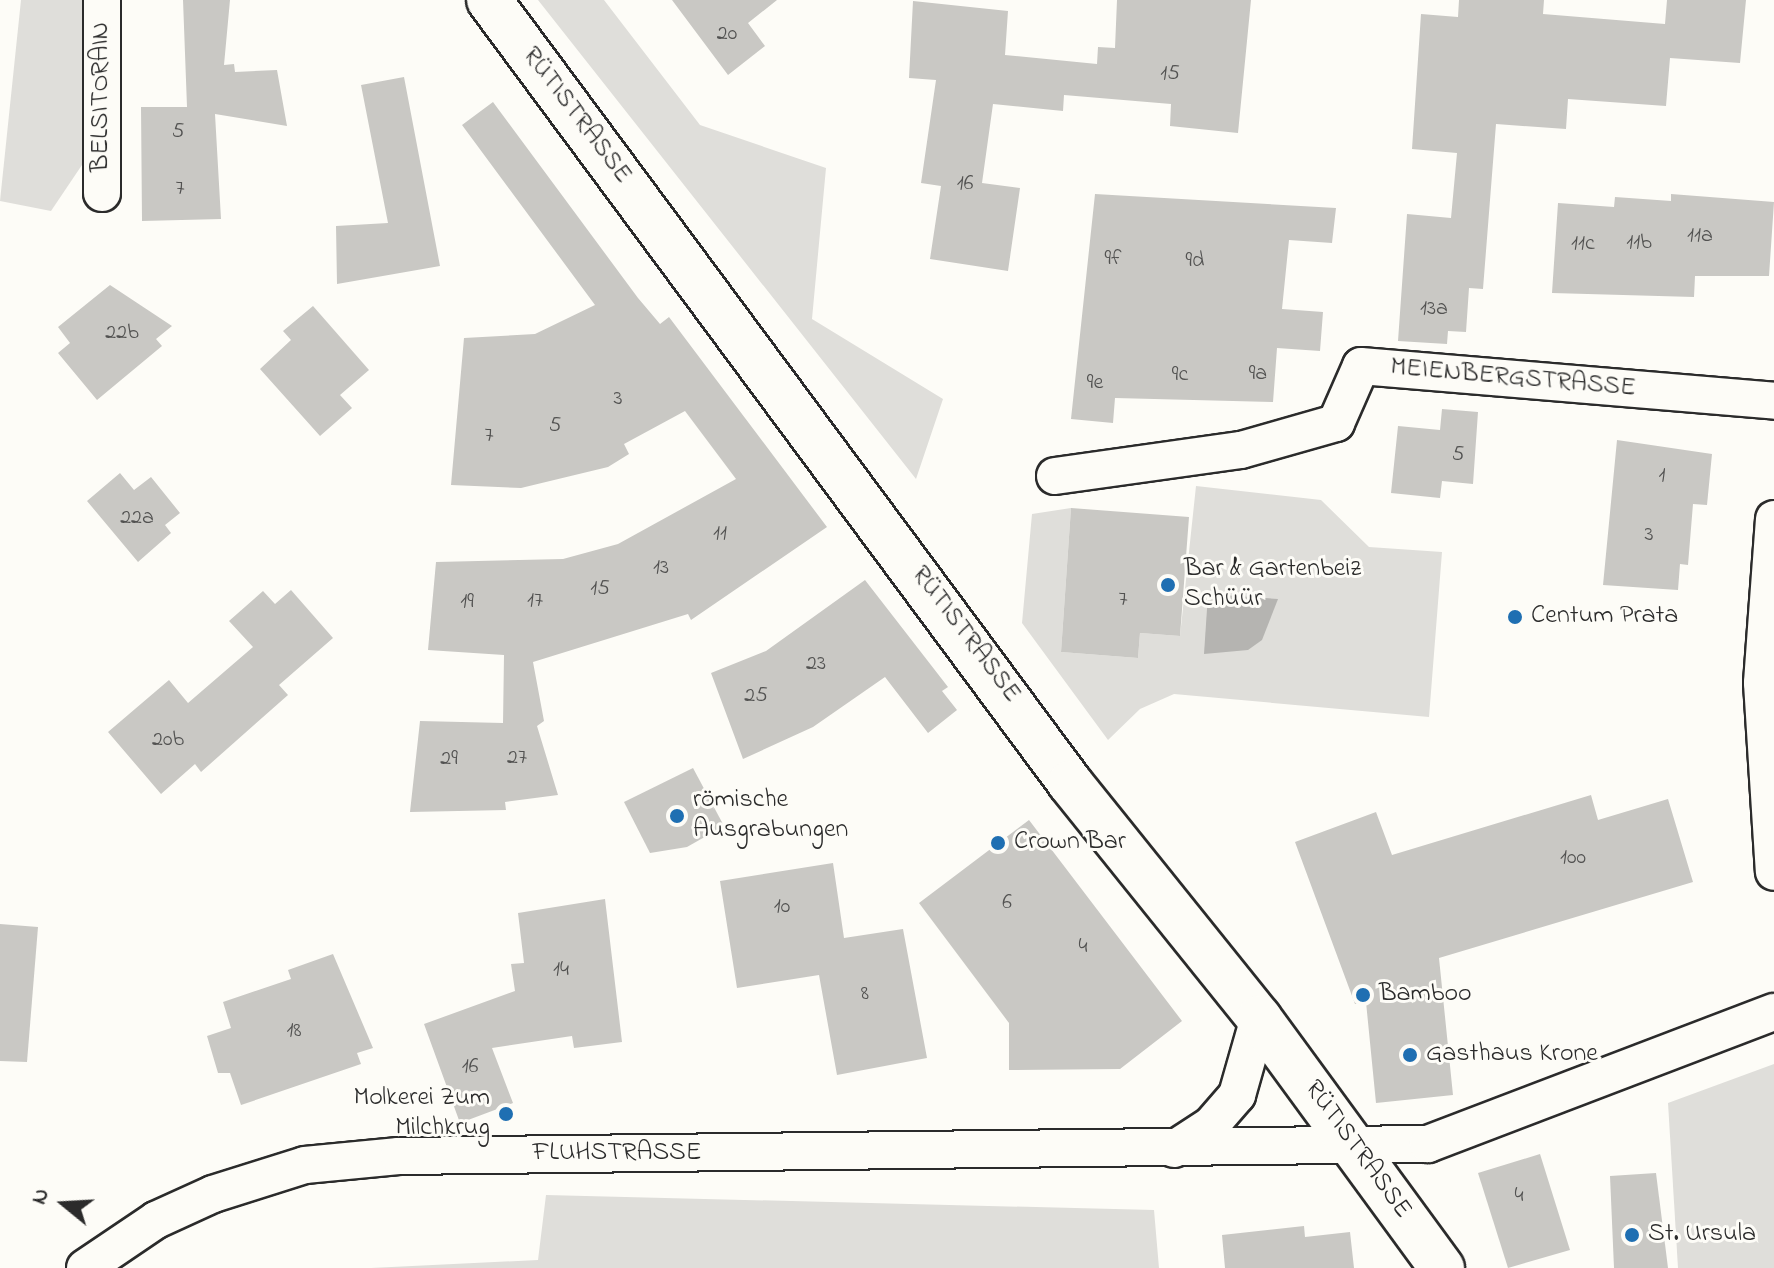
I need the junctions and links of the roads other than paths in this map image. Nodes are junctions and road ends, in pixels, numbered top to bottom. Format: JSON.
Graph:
{"nodes":[{"id":1,"x":102,"y":0,"type":"edge"},
{"id":2,"x":489,"y":0,"type":"edge"},
{"id":3,"x":102,"y":193,"type":"dead end"},
{"id":4,"x":1774,"y":401,"type":"edge"},
{"id":5,"x":1055,"y":476,"type":"dead end"},
{"id":6,"x":1774,"y":519,"type":"edge"},
{"id":7,"x":1774,"y":872,"type":"edge"},
{"id":8,"x":1774,"y":1012,"type":"edge"},
{"id":9,"x":1259,"y":1018,"type":"junction"},
{"id":10,"x":1356,"y":1147,"type":"junction"},
{"id":11,"x":1174,"y":1149,"type":"junction"},
{"id":12,"x":85,"y":1268,"type":"edge"},
{"id":13,"x":1442,"y":1268,"type":"edge"}],
"edges":[{"from":1,"to":3,"type":"street","name":"BELSITORAIN"},
{"from":2,"to":9,"type":"main road","name":"RÜTISTRASSE"},
{"from":4,"to":5,"type":"street","name":"MEIENBERGSTRASSE"},
{"from":6,"to":7,"type":"street"},
{"from":8,"to":10,"type":"street","name":"FLUHSTRASSE"},
{"from":9,"to":10,"type":"main road","name":"RÜTISTRASSE"},
{"from":9,"to":11,"type":"street"},
{"from":10,"to":11,"type":"street","name":"FLUHSTRASSE"},
{"from":10,"to":13,"type":"main road","name":"RÜTISTRASSE"},
{"from":11,"to":12,"type":"street","name":"FLUHSTRASSE"}]}
